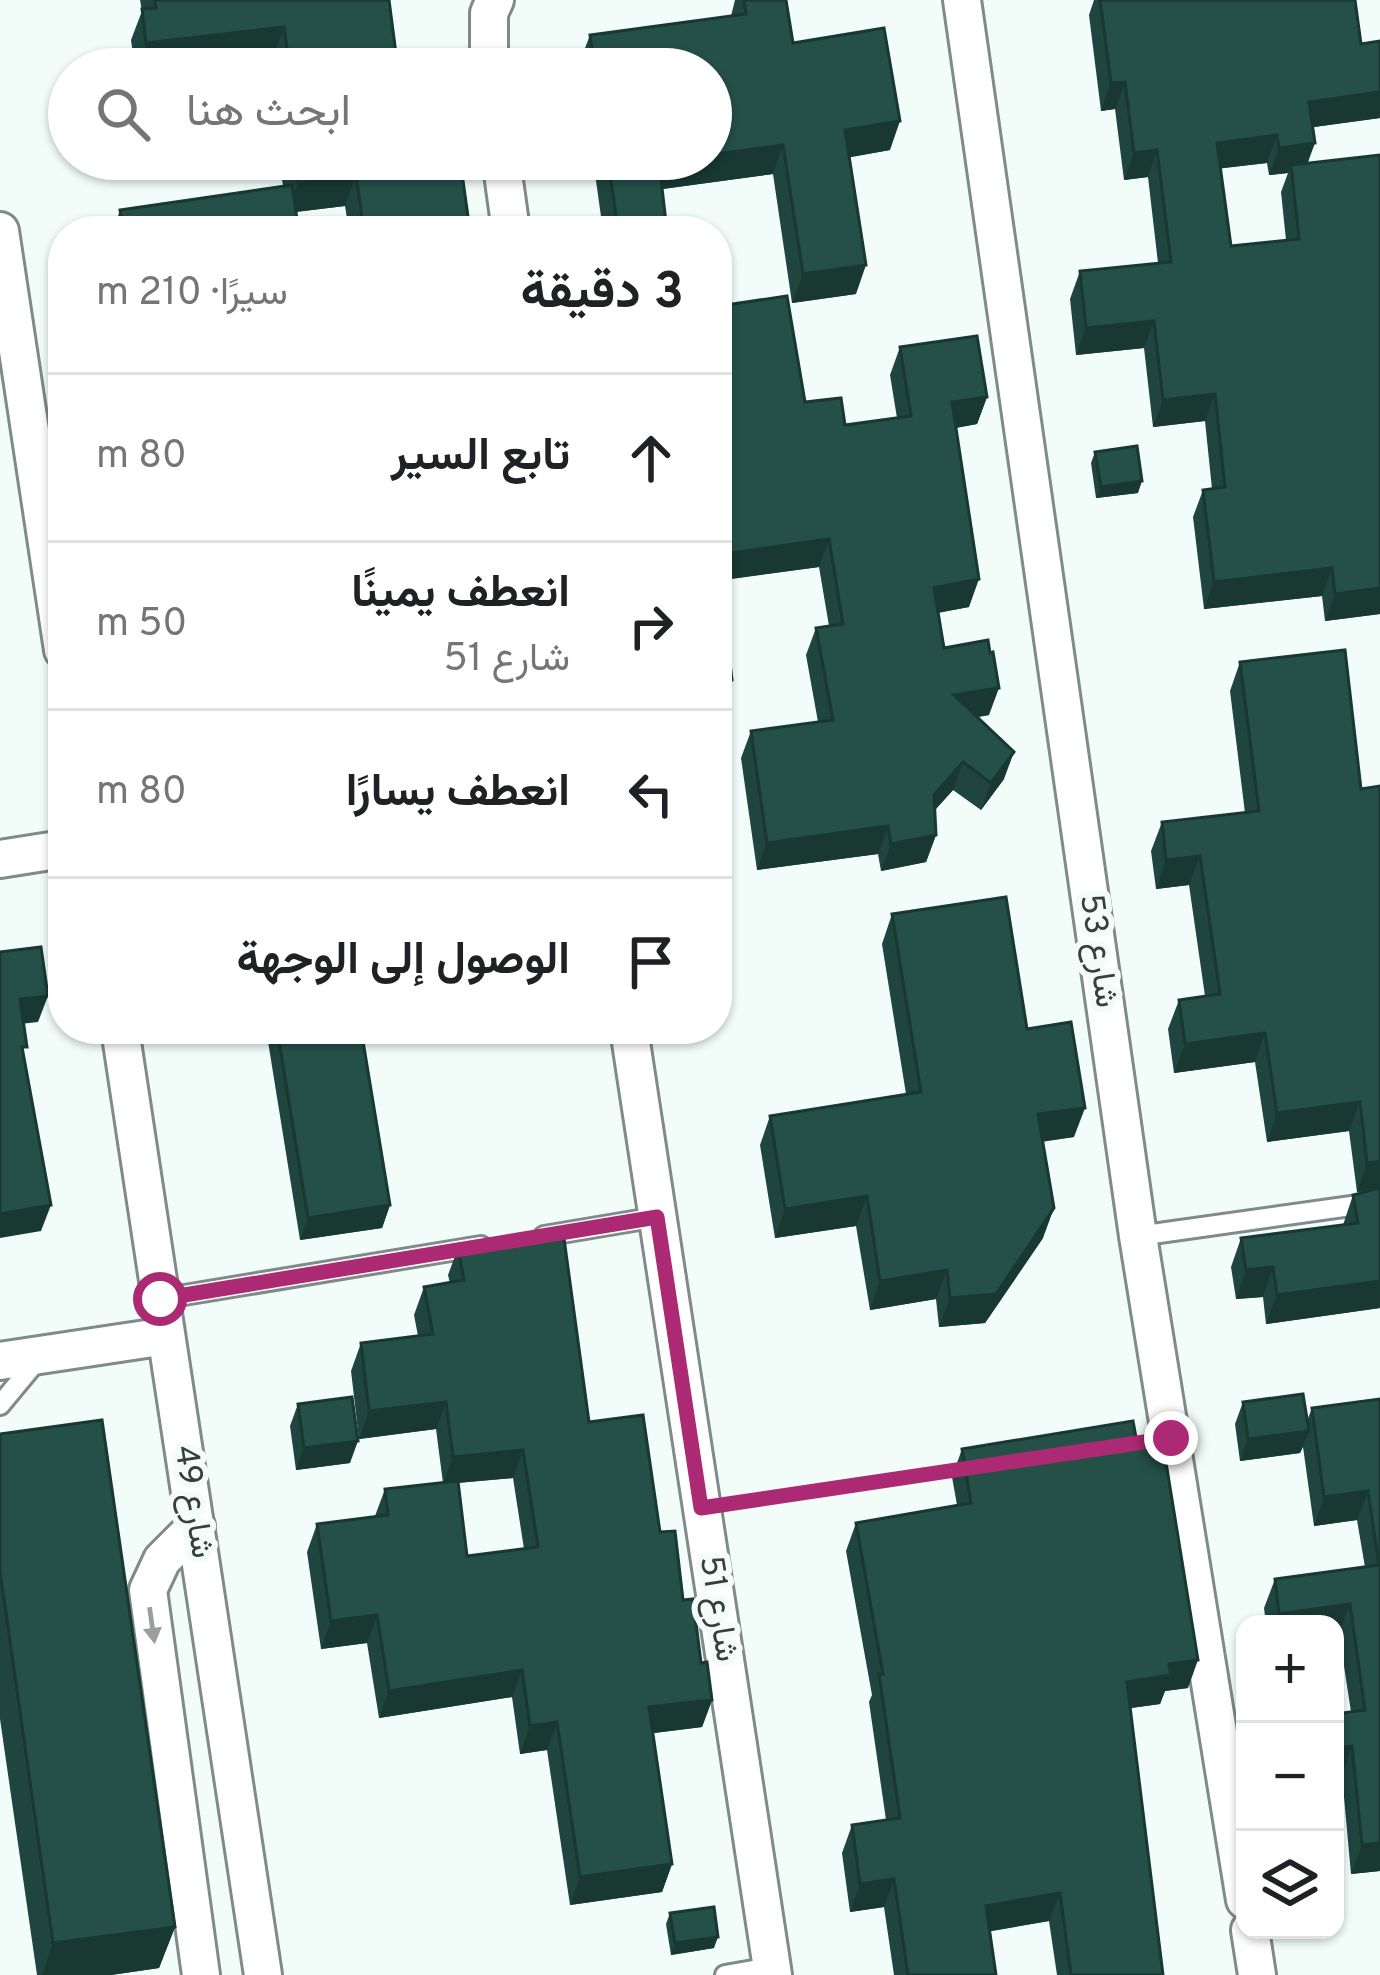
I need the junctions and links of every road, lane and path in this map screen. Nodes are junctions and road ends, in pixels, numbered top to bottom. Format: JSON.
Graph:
{"nodes":[{"id":1,"x":495,"y":0,"type":"edge"},
{"id":2,"x":962,"y":0,"type":"edge"},
{"id":3,"x":489,"y":48,"type":"edge"},
{"id":4,"x":504,"y":180,"type":"edge"},
{"id":5,"x":509,"y":216,"type":"edge"},
{"id":6,"x":0,"y":231,"type":"edge"},
{"id":7,"x":48,"y":515,"type":"edge"},
{"id":8,"x":48,"y":851,"type":"edge"},
{"id":9,"x":0,"y":859,"type":"edge"},
{"id":10,"x":122,"y":1044,"type":"edge"},
{"id":11,"x":630,"y":1044,"type":"edge"},
{"id":12,"x":1380,"y":1202,"type":"edge"},
{"id":13,"x":657,"y":1217,"type":"junction"},
{"id":14,"x":1138,"y":1236,"type":"junction"},
{"id":15,"x":516,"y":1240,"type":"edge"},
{"id":16,"x":493,"y":1244,"type":"edge"},
{"id":17,"x":160,"y":1299,"type":"junction"},
{"id":18,"x":166,"y":1336,"type":"junction"},
{"id":19,"x":42,"y":1355,"type":"junction"},
{"id":20,"x":0,"y":1361,"type":"edge"},
{"id":21,"x":0,"y":1405,"type":"edge"},
{"id":22,"x":983,"y":1466,"type":"edge"},
{"id":23,"x":701,"y":1508,"type":"junction"},
{"id":24,"x":196,"y":1526,"type":"junction"},
{"id":25,"x":1236,"y":1844,"type":"edge"},
{"id":26,"x":1251,"y":1939,"type":"edge"},
{"id":27,"x":772,"y":1971,"type":"edge"},
{"id":28,"x":201,"y":1975,"type":"edge"},
{"id":29,"x":263,"y":1975,"type":"edge"},
{"id":30,"x":725,"y":1975,"type":"edge"},
{"id":31,"x":1257,"y":1975,"type":"edge"}],
"edges":[{"from":1,"to":3,"type":"street"},
{"from":2,"to":14,"type":"street","name":"شارع 53"},
{"from":4,"to":5,"type":"street"},
{"from":6,"to":7,"type":"street"},
{"from":8,"to":9,"type":"street"},
{"from":10,"to":17,"type":"street","name":"شارع 49"},
{"from":11,"to":13,"type":"street","name":"شارع 51"},
{"from":12,"to":14,"type":"lane"},
{"from":13,"to":15,"type":"lane"},
{"from":13,"to":23,"type":"street","name":"شارع 51"},
{"from":14,"to":25,"type":"street","name":"شارع 53"},
{"from":16,"to":17,"type":"lane"},
{"from":17,"to":18,"type":"street","name":"شارع 49"},
{"from":18,"to":19,"type":"street"},
{"from":18,"to":24,"type":"street","name":"شارع 49"},
{"from":19,"to":20,"type":"street"},
{"from":19,"to":21,"type":"lane"},
{"from":22,"to":23,"type":"path"},
{"from":23,"to":27,"type":"street","name":"شارع 51"},
{"from":24,"to":28,"type":"street","one_way":true},
{"from":24,"to":29,"type":"street","name":"شارع 49"},
{"from":26,"to":31,"type":"street"},
{"from":27,"to":30,"type":"lane"}]}
